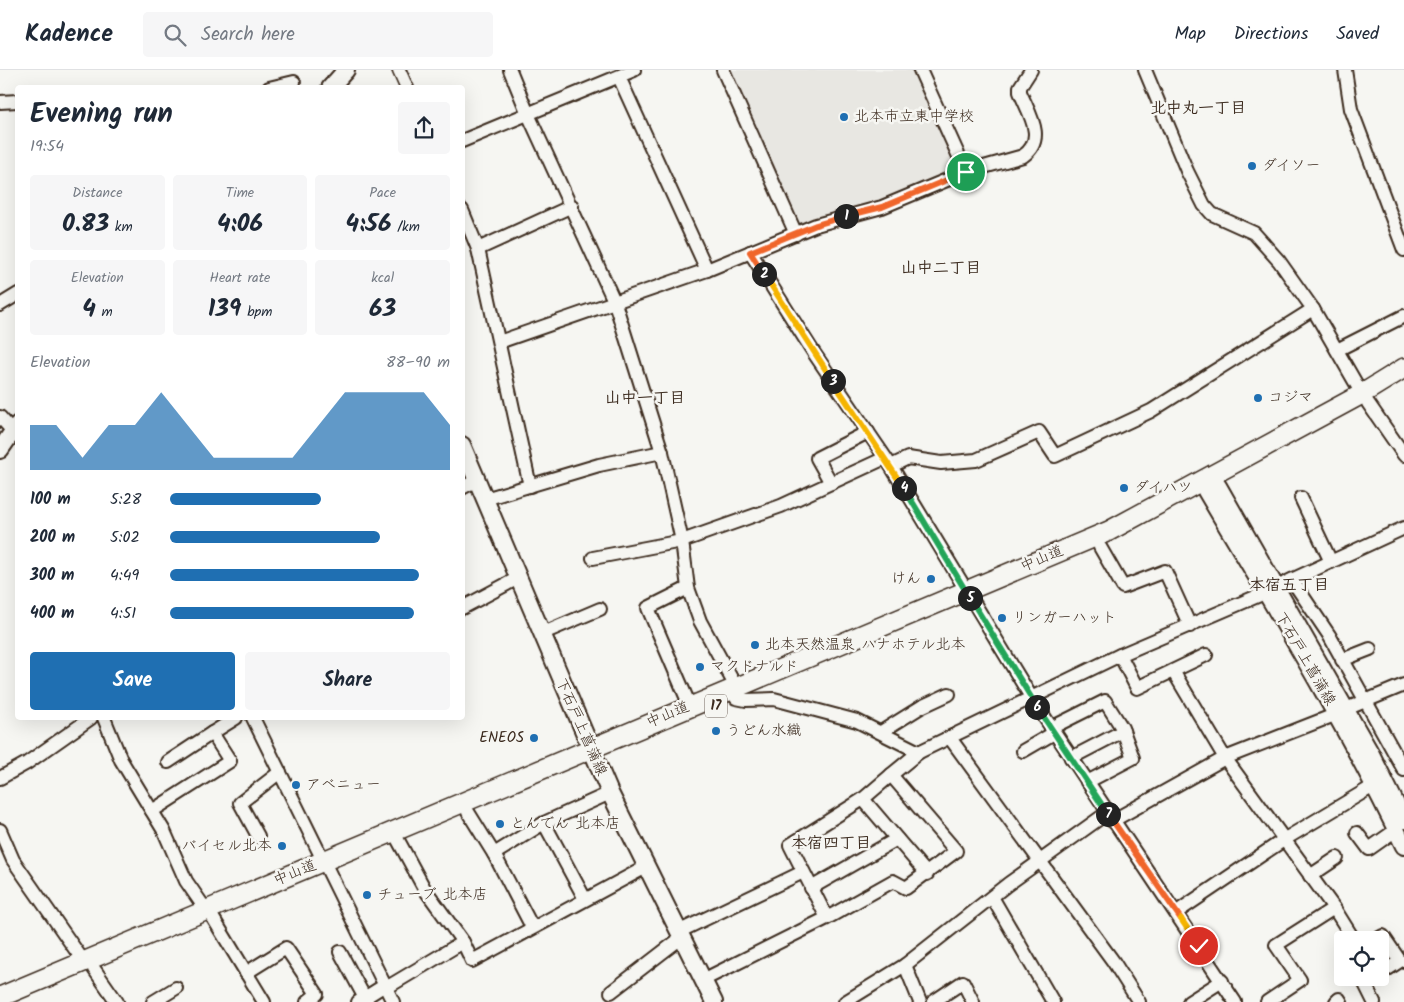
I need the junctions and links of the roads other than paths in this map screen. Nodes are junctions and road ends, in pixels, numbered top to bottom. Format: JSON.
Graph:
{"nodes":[{"id":1,"x":399,"y":70,"type":"edge"},
{"id":2,"x":510,"y":70,"type":"edge"},
{"id":3,"x":634,"y":70,"type":"edge"},
{"id":4,"x":723,"y":70,"type":"edge"},
{"id":5,"x":920,"y":70,"type":"edge"},
{"id":6,"x":1031,"y":70,"type":"edge"},
{"id":7,"x":1145,"y":70,"type":"edge"},
{"id":8,"x":1345,"y":70,"type":"edge"},
{"id":9,"x":344,"y":71,"type":"edge"},
{"id":10,"x":620,"y":77,"type":"junction"},
{"id":11,"x":294,"y":80,"type":"edge"},
{"id":12,"x":278,"y":85,"type":"edge"},
{"id":13,"x":332,"y":85,"type":"edge"},
{"id":14,"x":406,"y":85,"type":"edge"},
{"id":15,"x":0,"y":102,"type":"edge"},
{"id":16,"x":15,"y":102,"type":"edge"},
{"id":17,"x":528,"y":114,"type":"junction"},
{"id":18,"x":465,"y":140,"type":"edge"},
{"id":19,"x":966,"y":172,"type":"junction"},
{"id":20,"x":572,"y":206,"type":"junction"},
{"id":21,"x":465,"y":217,"type":"edge"},
{"id":22,"x":796,"y":234,"type":"junction"},
{"id":23,"x":478,"y":249,"type":"junction"},
{"id":24,"x":1404,"y":250,"type":"edge"},
{"id":25,"x":750,"y":252,"type":"junction"},
{"id":26,"x":707,"y":270,"type":"junction"},
{"id":27,"x":15,"y":296,"type":"edge"},
{"id":28,"x":615,"y":303,"type":"junction"},
{"id":29,"x":0,"y":305,"type":"edge"},
{"id":30,"x":1313,"y":309,"type":"junction"},
{"id":31,"x":1404,"y":316,"type":"edge"},
{"id":32,"x":499,"y":342,"type":"junction"},
{"id":33,"x":1337,"y":350,"type":"junction"},
{"id":34,"x":1404,"y":368,"type":"edge"},
{"id":35,"x":1404,"y":382,"type":"edge"},
{"id":36,"x":1365,"y":399,"type":"junction"},
{"id":37,"x":0,"y":417,"type":"edge"},
{"id":38,"x":15,"y":430,"type":"edge"},
{"id":39,"x":15,"y":432,"type":"edge"},
{"id":40,"x":868,"y":432,"type":"junction"},
{"id":41,"x":0,"y":450,"type":"edge"},
{"id":42,"x":465,"y":452,"type":"edge"},
{"id":43,"x":662,"y":452,"type":"junction"},
{"id":44,"x":1404,"y":455,"type":"edge"},
{"id":45,"x":888,"y":462,"type":"junction"},
{"id":46,"x":477,"y":480,"type":"junction"},
{"id":47,"x":831,"y":483,"type":"junction"},
{"id":48,"x":1210,"y":485,"type":"junction"},
{"id":49,"x":465,"y":486,"type":"edge"},
{"id":50,"x":530,"y":486,"type":"junction"},
{"id":51,"x":1301,"y":498,"type":"dead end"},
{"id":52,"x":486,"y":499,"type":"junction"},
{"id":53,"x":1404,"y":528,"type":"edge"},
{"id":54,"x":682,"y":542,"type":"junction"},
{"id":55,"x":1100,"y":547,"type":"junction"},
{"id":56,"x":593,"y":558,"type":"dead end"},
{"id":57,"x":1331,"y":562,"type":"junction"},
{"id":58,"x":518,"y":578,"type":"junction"},
{"id":59,"x":1292,"y":580,"type":"junction"},
{"id":60,"x":688,"y":588,"type":"junction"},
{"id":61,"x":1271,"y":589,"type":"junction"},
{"id":62,"x":968,"y":595,"type":"junction"},
{"id":63,"x":465,"y":606,"type":"edge"},
{"id":64,"x":600,"y":609,"type":"dead end"},
{"id":65,"x":1190,"y":626,"type":"junction"},
{"id":66,"x":541,"y":634,"type":"junction"},
{"id":67,"x":1370,"y":649,"type":"dead end"},
{"id":68,"x":1206,"y":655,"type":"dead end"},
{"id":69,"x":1120,"y":656,"type":"junction"},
{"id":70,"x":1342,"y":660,"type":"junction"},
{"id":71,"x":1173,"y":671,"type":"junction"},
{"id":72,"x":1404,"y":685,"type":"edge"},
{"id":73,"x":736,"y":693,"type":"junction"},
{"id":74,"x":949,"y":694,"type":"dead end"},
{"id":75,"x":1031,"y":697,"type":"junction"},
{"id":76,"x":1364,"y":701,"type":"junction"},
{"id":77,"x":690,"y":706,"type":"junction"},
{"id":78,"x":1342,"y":711,"type":"junction"},
{"id":79,"x":88,"y":720,"type":"edge"},
{"id":80,"x":105,"y":720,"type":"edge"},
{"id":81,"x":233,"y":720,"type":"edge"},
{"id":82,"x":254,"y":720,"type":"edge"},
{"id":83,"x":1053,"y":730,"type":"junction"},
{"id":84,"x":1123,"y":731,"type":"junction"},
{"id":85,"x":882,"y":732,"type":"junction"},
{"id":86,"x":212,"y":734,"type":"junction"},
{"id":87,"x":950,"y":738,"type":"junction"},
{"id":88,"x":1023,"y":750,"type":"dead end"},
{"id":89,"x":920,"y":752,"type":"junction"},
{"id":90,"x":593,"y":753,"type":"junction"},
{"id":91,"x":1070,"y":758,"type":"junction"},
{"id":92,"x":1225,"y":758,"type":"junction"},
{"id":93,"x":168,"y":762,"type":"dead end"},
{"id":94,"x":1403,"y":769,"type":"edge"},
{"id":95,"x":280,"y":772,"type":"junction"},
{"id":96,"x":892,"y":776,"type":"junction"},
{"id":97,"x":0,"y":778,"type":"edge"},
{"id":98,"x":1086,"y":782,"type":"junction"},
{"id":99,"x":1379,"y":782,"type":"junction"},
{"id":100,"x":610,"y":793,"type":"junction"},
{"id":101,"x":863,"y":799,"type":"junction"},
{"id":102,"x":152,"y":811,"type":"junction"},
{"id":103,"x":468,"y":812,"type":"junction"},
{"id":104,"x":1110,"y":817,"type":"junction"},
{"id":105,"x":544,"y":824,"type":"junction"},
{"id":106,"x":1400,"y":825,"type":"edge"},
{"id":107,"x":0,"y":830,"type":"edge"},
{"id":108,"x":1357,"y":833,"type":"dead end"},
{"id":109,"x":258,"y":836,"type":"dead end"},
{"id":110,"x":897,"y":839,"type":"junction"},
{"id":111,"x":1285,"y":839,"type":"junction"},
{"id":112,"x":398,"y":840,"type":"junction"},
{"id":113,"x":1404,"y":846,"type":"edge"},
{"id":114,"x":494,"y":854,"type":"junction"},
{"id":115,"x":1337,"y":858,"type":"dead end"},
{"id":116,"x":1038,"y":861,"type":"junction"},
{"id":117,"x":326,"y":866,"type":"junction"},
{"id":118,"x":646,"y":867,"type":"junction"},
{"id":119,"x":803,"y":872,"type":"junction"},
{"id":120,"x":927,"y":874,"type":"junction"},
{"id":121,"x":1310,"y":876,"type":"junction"},
{"id":122,"x":811,"y":888,"type":"junction"},
{"id":123,"x":992,"y":897,"type":"junction"},
{"id":124,"x":585,"y":899,"type":"junction"},
{"id":125,"x":1334,"y":908,"type":"junction"},
{"id":126,"x":1177,"y":912,"type":"junction"},
{"id":127,"x":209,"y":914,"type":"junction"},
{"id":128,"x":827,"y":918,"type":"junction"},
{"id":129,"x":532,"y":927,"type":"junction"},
{"id":130,"x":1348,"y":931,"type":"edge"},
{"id":131,"x":680,"y":935,"type":"junction"},
{"id":132,"x":463,"y":942,"type":"junction"},
{"id":133,"x":1389,"y":945,"type":"edge"},
{"id":134,"x":340,"y":952,"type":"dead end"},
{"id":135,"x":905,"y":965,"type":"junction"},
{"id":136,"x":89,"y":966,"type":"junction"},
{"id":137,"x":1389,"y":968,"type":"edge"},
{"id":138,"x":246,"y":973,"type":"junction"},
{"id":139,"x":703,"y":980,"type":"junction"},
{"id":140,"x":1222,"y":980,"type":"junction"},
{"id":141,"x":386,"y":986,"type":"junction"},
{"id":142,"x":1370,"y":986,"type":"edge"},
{"id":143,"x":176,"y":988,"type":"dead end"},
{"id":144,"x":611,"y":992,"type":"dead end"},
{"id":145,"x":0,"y":997,"type":"edge"},
{"id":146,"x":363,"y":1000,"type":"edge"},
{"id":147,"x":14,"y":1002,"type":"edge"},
{"id":148,"x":117,"y":1002,"type":"edge"},
{"id":149,"x":153,"y":1002,"type":"edge"},
{"id":150,"x":264,"y":1002,"type":"edge"},
{"id":151,"x":307,"y":1002,"type":"edge"},
{"id":152,"x":393,"y":1002,"type":"edge"},
{"id":153,"x":713,"y":1002,"type":"edge"},
{"id":154,"x":845,"y":1002,"type":"edge"},
{"id":155,"x":920,"y":1002,"type":"edge"},
{"id":156,"x":933,"y":1002,"type":"edge"},
{"id":157,"x":974,"y":1002,"type":"edge"},
{"id":158,"x":1053,"y":1002,"type":"edge"},
{"id":159,"x":1139,"y":1002,"type":"edge"},
{"id":160,"x":1189,"y":1002,"type":"edge"},
{"id":161,"x":1235,"y":1002,"type":"edge"},
{"id":162,"x":1267,"y":1002,"type":"edge"},
{"id":163,"x":1336,"y":1002,"type":"edge"},
{"id":164,"x":1341,"y":1002,"type":"edge"},
{"id":165,"x":1374,"y":1002,"type":"edge"}],
"edges":[{"from":1,"to":14,"type":"street"},
{"from":2,"to":17,"type":"street"},
{"from":3,"to":10,"type":"street"},
{"from":4,"to":22,"type":"street"},
{"from":5,"to":19,"type":"street"},
{"from":6,"to":19,"type":"street"},
{"from":7,"to":30,"type":"street"},
{"from":8,"to":24,"type":"street"},
{"from":9,"to":13,"type":"main road"},
{"from":10,"to":17,"type":"street"},
{"from":10,"to":26,"type":"street"},
{"from":11,"to":12,"type":"street"},
{"from":15,"to":16,"type":"street"},
{"from":17,"to":18,"type":"street"},
{"from":17,"to":20,"type":"street"},
{"from":19,"to":22,"type":"street"},
{"from":20,"to":23,"type":"street"},
{"from":20,"to":28,"type":"street"},
{"from":21,"to":23,"type":"street"},
{"from":22,"to":25,"type":"street"},
{"from":23,"to":32,"type":"street"},
{"from":25,"to":26,"type":"street"},
{"from":25,"to":40,"type":"street"},
{"from":26,"to":28,"type":"street"},
{"from":27,"to":29,"type":"street"},
{"from":28,"to":32,"type":"street"},
{"from":28,"to":43,"type":"street"},
{"from":30,"to":33,"type":"street"},
{"from":30,"to":45,"type":"street"},
{"from":31,"to":33,"type":"street"},
{"from":32,"to":50,"type":"street"},
{"from":33,"to":36,"type":"street"},
{"from":34,"to":36,"type":"highway","name":"中山道","number":"17"},
{"from":35,"to":36,"type":"highway","name":"中山道","number":"17"},
{"from":36,"to":44,"type":"street"},
{"from":36,"to":48,"type":"highway","name":"中山道","number":"17"},
{"from":37,"to":38,"type":"street"},
{"from":39,"to":41,"type":"main road"},
{"from":40,"to":45,"type":"street"},
{"from":40,"to":47,"type":"street"},
{"from":42,"to":46,"type":"main road","name":"下石戸上菖蒲線"},
{"from":43,"to":50,"type":"street"},
{"from":43,"to":54,"type":"street"},
{"from":45,"to":47,"type":"street"},
{"from":45,"to":62,"type":"street"},
{"from":46,"to":49,"type":"street"},
{"from":46,"to":52,"type":"main road","name":"下石戸上菖蒲線"},
{"from":47,"to":54,"type":"street"},
{"from":48,"to":55,"type":"highway","name":"中山道","number":"17"},
{"from":48,"to":61,"type":"main road","name":"下石戸上菖蒲線"},
{"from":48,"to":62,"type":"highway","name":"中山道","number":"17"},
{"from":50,"to":52,"type":"street"},
{"from":51,"to":57,"type":"street"},
{"from":52,"to":58,"type":"main road","name":"下石戸上菖蒲線"},
{"from":53,"to":57,"type":"street"},
{"from":54,"to":56,"type":"street"},
{"from":54,"to":60,"type":"street"},
{"from":55,"to":62,"type":"highway","name":"中山道","number":"17"},
{"from":55,"to":65,"type":"street"},
{"from":57,"to":59,"type":"street"},
{"from":58,"to":63,"type":"street"},
{"from":58,"to":66,"type":"main road","name":"下石戸上菖蒲線"},
{"from":59,"to":61,"type":"street"},
{"from":59,"to":70,"type":"street"},
{"from":60,"to":73,"type":"street"},
{"from":60,"to":77,"type":"street"},
{"from":61,"to":65,"type":"street"},
{"from":61,"to":78,"type":"main road","name":"下石戸上菖蒲線"},
{"from":62,"to":73,"type":"highway","name":"中山道","number":"17"},
{"from":62,"to":75,"type":"street"},
{"from":64,"to":66,"type":"street"},
{"from":65,"to":69,"type":"street"},
{"from":66,"to":90,"type":"main road","name":"下石戸上菖蒲線"},
{"from":67,"to":70,"type":"street"},
{"from":68,"to":71,"type":"street"},
{"from":69,"to":71,"type":"street"},
{"from":69,"to":75,"type":"street"},
{"from":70,"to":76,"type":"street"},
{"from":71,"to":92,"type":"street"},
{"from":72,"to":76,"type":"street"},
{"from":73,"to":77,"type":"highway","name":"中山道","number":"17"},
{"from":73,"to":85,"type":"street"},
{"from":73,"to":90,"type":"highway","name":"中山道","number":"17"},
{"from":74,"to":85,"type":"street"},
{"from":75,"to":83,"type":"street"},
{"from":75,"to":87,"type":"street"},
{"from":76,"to":78,"type":"street"},
{"from":76,"to":94,"type":"street"},
{"from":77,"to":90,"type":"highway","name":"中山道","number":"17"},
{"from":78,"to":92,"type":"street"},
{"from":78,"to":99,"type":"main road","name":"下石戸上菖蒲線"},
{"from":79,"to":97,"type":"street"},
{"from":80,"to":102,"type":"street"},
{"from":81,"to":86,"type":"street"},
{"from":82,"to":95,"type":"street"},
{"from":83,"to":84,"type":"street"},
{"from":83,"to":88,"type":"street"},
{"from":83,"to":91,"type":"street"},
{"from":84,"to":91,"type":"street"},
{"from":84,"to":98,"type":"street"},
{"from":85,"to":89,"type":"street"},
{"from":86,"to":93,"type":"street"},
{"from":86,"to":102,"type":"street"},
{"from":87,"to":89,"type":"street"},
{"from":87,"to":116,"type":"street"},
{"from":89,"to":96,"type":"street"},
{"from":90,"to":100,"type":"main road","name":"下石戸上菖蒲線"},
{"from":90,"to":103,"type":"highway","name":"中山道","number":"17"},
{"from":90,"to":117,"type":"highway","name":"中山道","number":"17"},
{"from":91,"to":98,"type":"street"},
{"from":92,"to":104,"type":"street"},
{"from":92,"to":111,"type":"street"},
{"from":94,"to":99,"type":"street"},
{"from":95,"to":109,"type":"street"},
{"from":95,"to":117,"type":"street"},
{"from":96,"to":101,"type":"street"},
{"from":96,"to":120,"type":"street"},
{"from":98,"to":104,"type":"street"},
{"from":99,"to":106,"type":"main road","name":"下石戸上菖蒲線"},
{"from":99,"to":111,"type":"street"},
{"from":100,"to":105,"type":"street"},
{"from":100,"to":118,"type":"main road","name":"下石戸上菖蒲線"},
{"from":101,"to":110,"type":"street"},
{"from":101,"to":119,"type":"street"},
{"from":102,"to":127,"type":"street"},
{"from":103,"to":112,"type":"highway","name":"中山道","number":"17"},
{"from":103,"to":114,"type":"street"},
{"from":104,"to":116,"type":"street"},
{"from":104,"to":126,"type":"street"},
{"from":105,"to":114,"type":"street"},
{"from":105,"to":124,"type":"street"},
{"from":106,"to":108,"type":"street"},
{"from":106,"to":113,"type":"main road","name":"下石戸上菖蒲線"},
{"from":107,"to":136,"type":"street"},
{"from":110,"to":120,"type":"street"},
{"from":110,"to":122,"type":"street"},
{"from":111,"to":121,"type":"street"},
{"from":111,"to":126,"type":"street"},
{"from":112,"to":117,"type":"highway","name":"中山道","number":"17"},
{"from":112,"to":132,"type":"street"},
{"from":114,"to":129,"type":"street"},
{"from":115,"to":121,"type":"street"},
{"from":116,"to":123,"type":"street"},
{"from":116,"to":159,"type":"street"},
{"from":117,"to":127,"type":"highway","name":"中山道","number":"17"},
{"from":117,"to":141,"type":"street"},
{"from":118,"to":124,"type":"street"},
{"from":118,"to":131,"type":"main road","name":"下石戸上菖蒲線"},
{"from":119,"to":122,"type":"street"},
{"from":119,"to":131,"type":"street"},
{"from":120,"to":128,"type":"street"},
{"from":121,"to":125,"type":"street"},
{"from":122,"to":128,"type":"street"},
{"from":123,"to":135,"type":"street"},
{"from":123,"to":158,"type":"street"},
{"from":124,"to":129,"type":"street"},
{"from":125,"to":130,"type":"street"},
{"from":125,"to":162,"type":"street"},
{"from":126,"to":140,"type":"street"},
{"from":127,"to":136,"type":"highway","name":"中山道","number":"17"},
{"from":127,"to":138,"type":"street"},
{"from":128,"to":139,"type":"street"},
{"from":129,"to":132,"type":"street"},
{"from":131,"to":139,"type":"main road","name":"下石戸上菖蒲線"},
{"from":131,"to":144,"type":"street"},
{"from":132,"to":141,"type":"street"},
{"from":133,"to":137,"type":"street"},
{"from":134,"to":146,"type":"street"},
{"from":135,"to":154,"type":"street"},
{"from":135,"to":155,"type":"street"},
{"from":136,"to":145,"type":"highway","name":"中山道","number":"17"},
{"from":136,"to":147,"type":"highway","name":"中山道","number":"17"},
{"from":136,"to":148,"type":"street"},
{"from":138,"to":150,"type":"street"},
{"from":138,"to":151,"type":"street"},
{"from":139,"to":153,"type":"main road","name":"下石戸上菖蒲線"},
{"from":140,"to":160,"type":"street"},
{"from":140,"to":161,"type":"street"},
{"from":141,"to":146,"type":"street"},
{"from":141,"to":152,"type":"street"},
{"from":142,"to":165,"type":"street"},
{"from":143,"to":149,"type":"street"},
{"from":156,"to":157,"type":"street"},
{"from":163,"to":164,"type":"street"}]}
